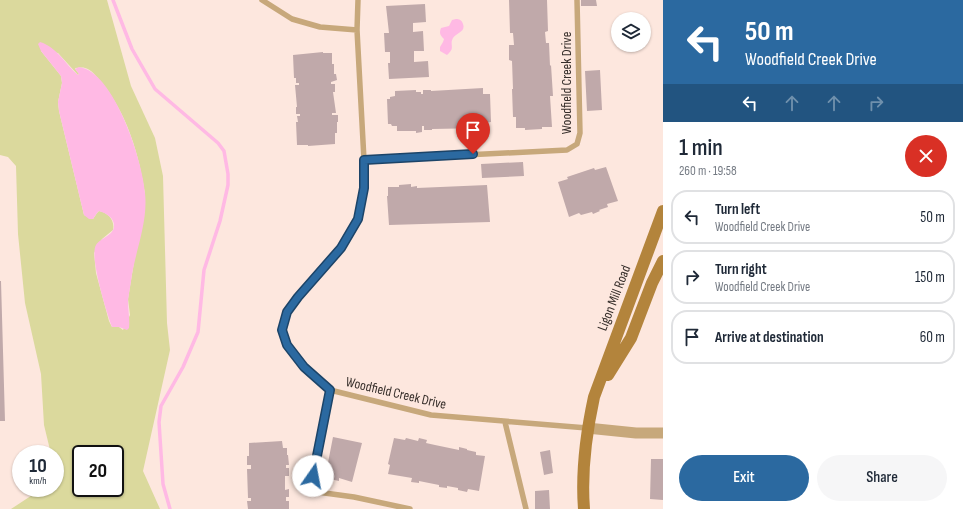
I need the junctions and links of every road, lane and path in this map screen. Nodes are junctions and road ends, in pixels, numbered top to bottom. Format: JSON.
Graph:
{"nodes":[{"id":1,"x":262,"y":0,"type":"edge"},
{"id":2,"x":358,"y":0,"type":"edge"},
{"id":3,"x":577,"y":0,"type":"edge"},
{"id":4,"x":357,"y":30,"type":"junction"},
{"id":5,"x":364,"y":160,"type":"junction"},
{"id":6,"x":663,"y":211,"type":"edge"},
{"id":7,"x":663,"y":261,"type":"edge"},
{"id":8,"x":330,"y":390,"type":"junction"},
{"id":9,"x":594,"y":396,"type":"junction"},
{"id":10,"x":505,"y":422,"type":"junction"},
{"id":11,"x":588,"y":428,"type":"junction"},
{"id":12,"x":663,"y":433,"type":"edge"},
{"id":13,"x":410,"y":509,"type":"edge"},
{"id":14,"x":526,"y":509,"type":"edge"},
{"id":15,"x":584,"y":509,"type":"edge"}],
"edges":[{"from":1,"to":4,"type":"lane"},
{"from":2,"to":4,"type":"lane","name":"Woodfield Creek Drive"},
{"from":3,"to":5,"type":"lane","name":"Woodfield Creek Drive"},
{"from":4,"to":5,"type":"lane","name":"Woodfield Creek Drive"},
{"from":5,"to":8,"type":"lane","name":"Woodfield Creek Drive"},
{"from":6,"to":9,"type":"main road","name":"Ligon Mill Road"},
{"from":7,"to":9,"type":"main road","name":"Ligon Mill Road"},
{"from":8,"to":10,"type":"lane","name":"Woodfield Creek Drive"},
{"from":8,"to":13,"type":"lane"},
{"from":9,"to":11,"type":"main road","name":"Ligon Mill Road"},
{"from":10,"to":11,"type":"lane","name":"Woodfield Creek Drive"},
{"from":10,"to":14,"type":"lane"},
{"from":11,"to":12,"type":"street"},
{"from":11,"to":15,"type":"main road","name":"Ligon Mill Road"}]}
